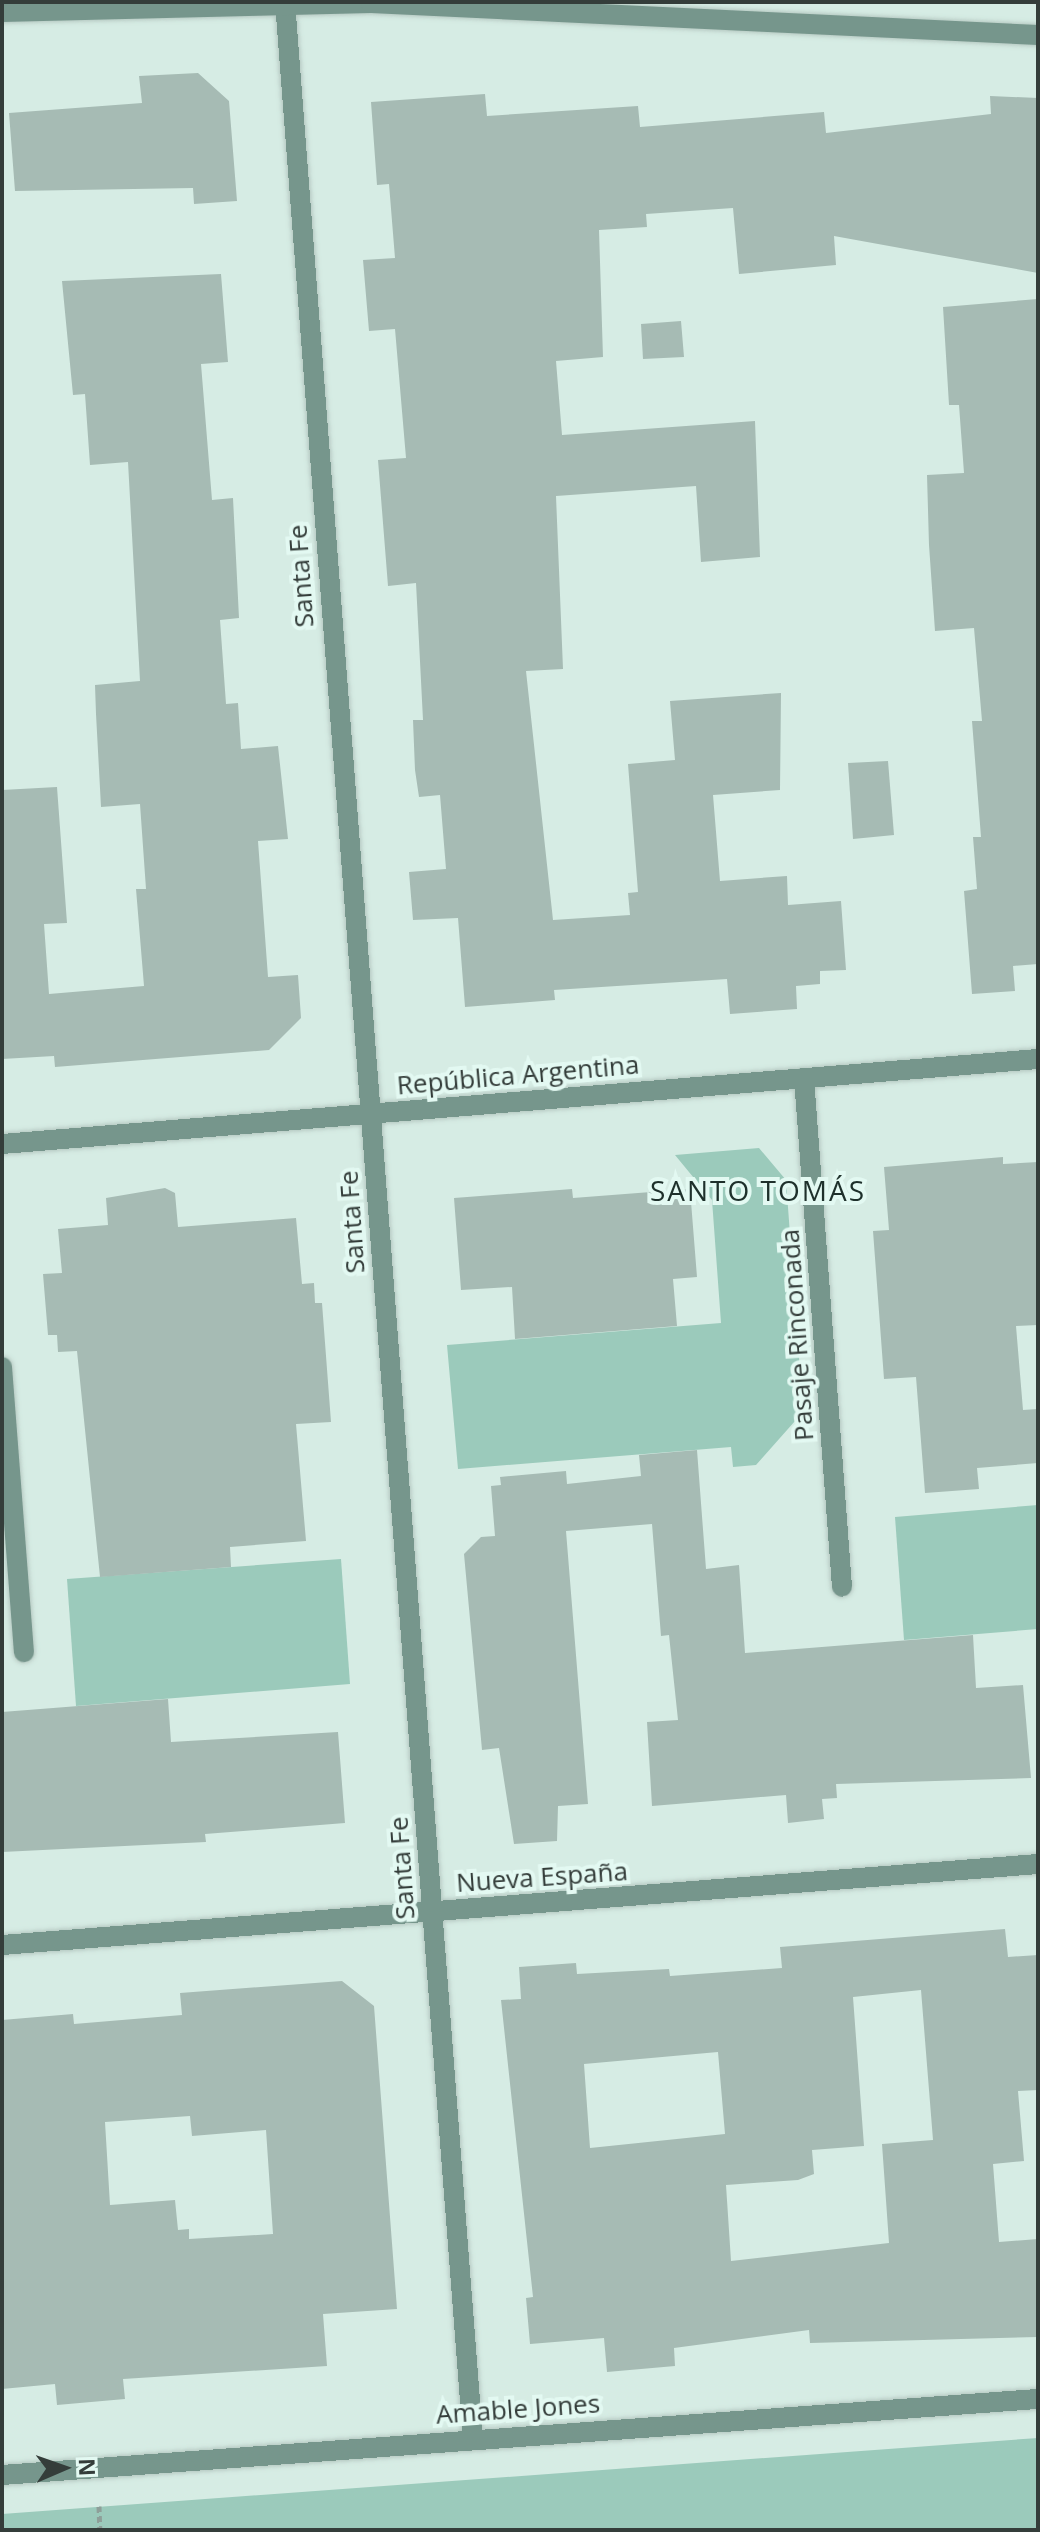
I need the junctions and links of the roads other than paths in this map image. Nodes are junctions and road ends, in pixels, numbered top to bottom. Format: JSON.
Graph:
{"nodes":[{"id":1,"x":285,"y":3,"type":"edge"},
{"id":2,"x":2,"y":12,"type":"edge"},
{"id":3,"x":1038,"y":35,"type":"edge"},
{"id":4,"x":1038,"y":1059,"type":"edge"},
{"id":5,"x":804,"y":1078,"type":"junction"},
{"id":6,"x":369,"y":1113,"type":"junction"},
{"id":7,"x":2,"y":1144,"type":"edge"},
{"id":8,"x":2,"y":1367,"type":"edge"},
{"id":9,"x":842,"y":1587,"type":"dead end"},
{"id":10,"x":24,"y":1652,"type":"dead end"},
{"id":11,"x":1038,"y":1864,"type":"edge"},
{"id":12,"x":431,"y":1911,"type":"junction"},
{"id":13,"x":2,"y":1945,"type":"edge"},
{"id":14,"x":1038,"y":2399,"type":"edge"},
{"id":15,"x":473,"y":2438,"type":"junction"},
{"id":16,"x":2,"y":2475,"type":"edge"}],
"edges":[{"from":1,"to":2,"type":"street"},
{"from":1,"to":3,"type":"street"},
{"from":1,"to":6,"type":"street","name":"Santa Fe"},
{"from":4,"to":5,"type":"street","name":"República Argentina"},
{"from":5,"to":6,"type":"street","name":"República Argentina"},
{"from":5,"to":9,"type":"street","name":"Pasaje Rinconada"},
{"from":6,"to":7,"type":"street","name":"República Argentina"},
{"from":6,"to":12,"type":"street","name":"Santa Fe"},
{"from":8,"to":10,"type":"street"},
{"from":11,"to":12,"type":"street","name":"Nueva España"},
{"from":12,"to":13,"type":"street","name":"Nueva España"},
{"from":12,"to":15,"type":"street","name":"Santa Fe"},
{"from":14,"to":15,"type":"street","name":"Amable Jones"},
{"from":15,"to":16,"type":"street","name":"Amable Jones"}]}
